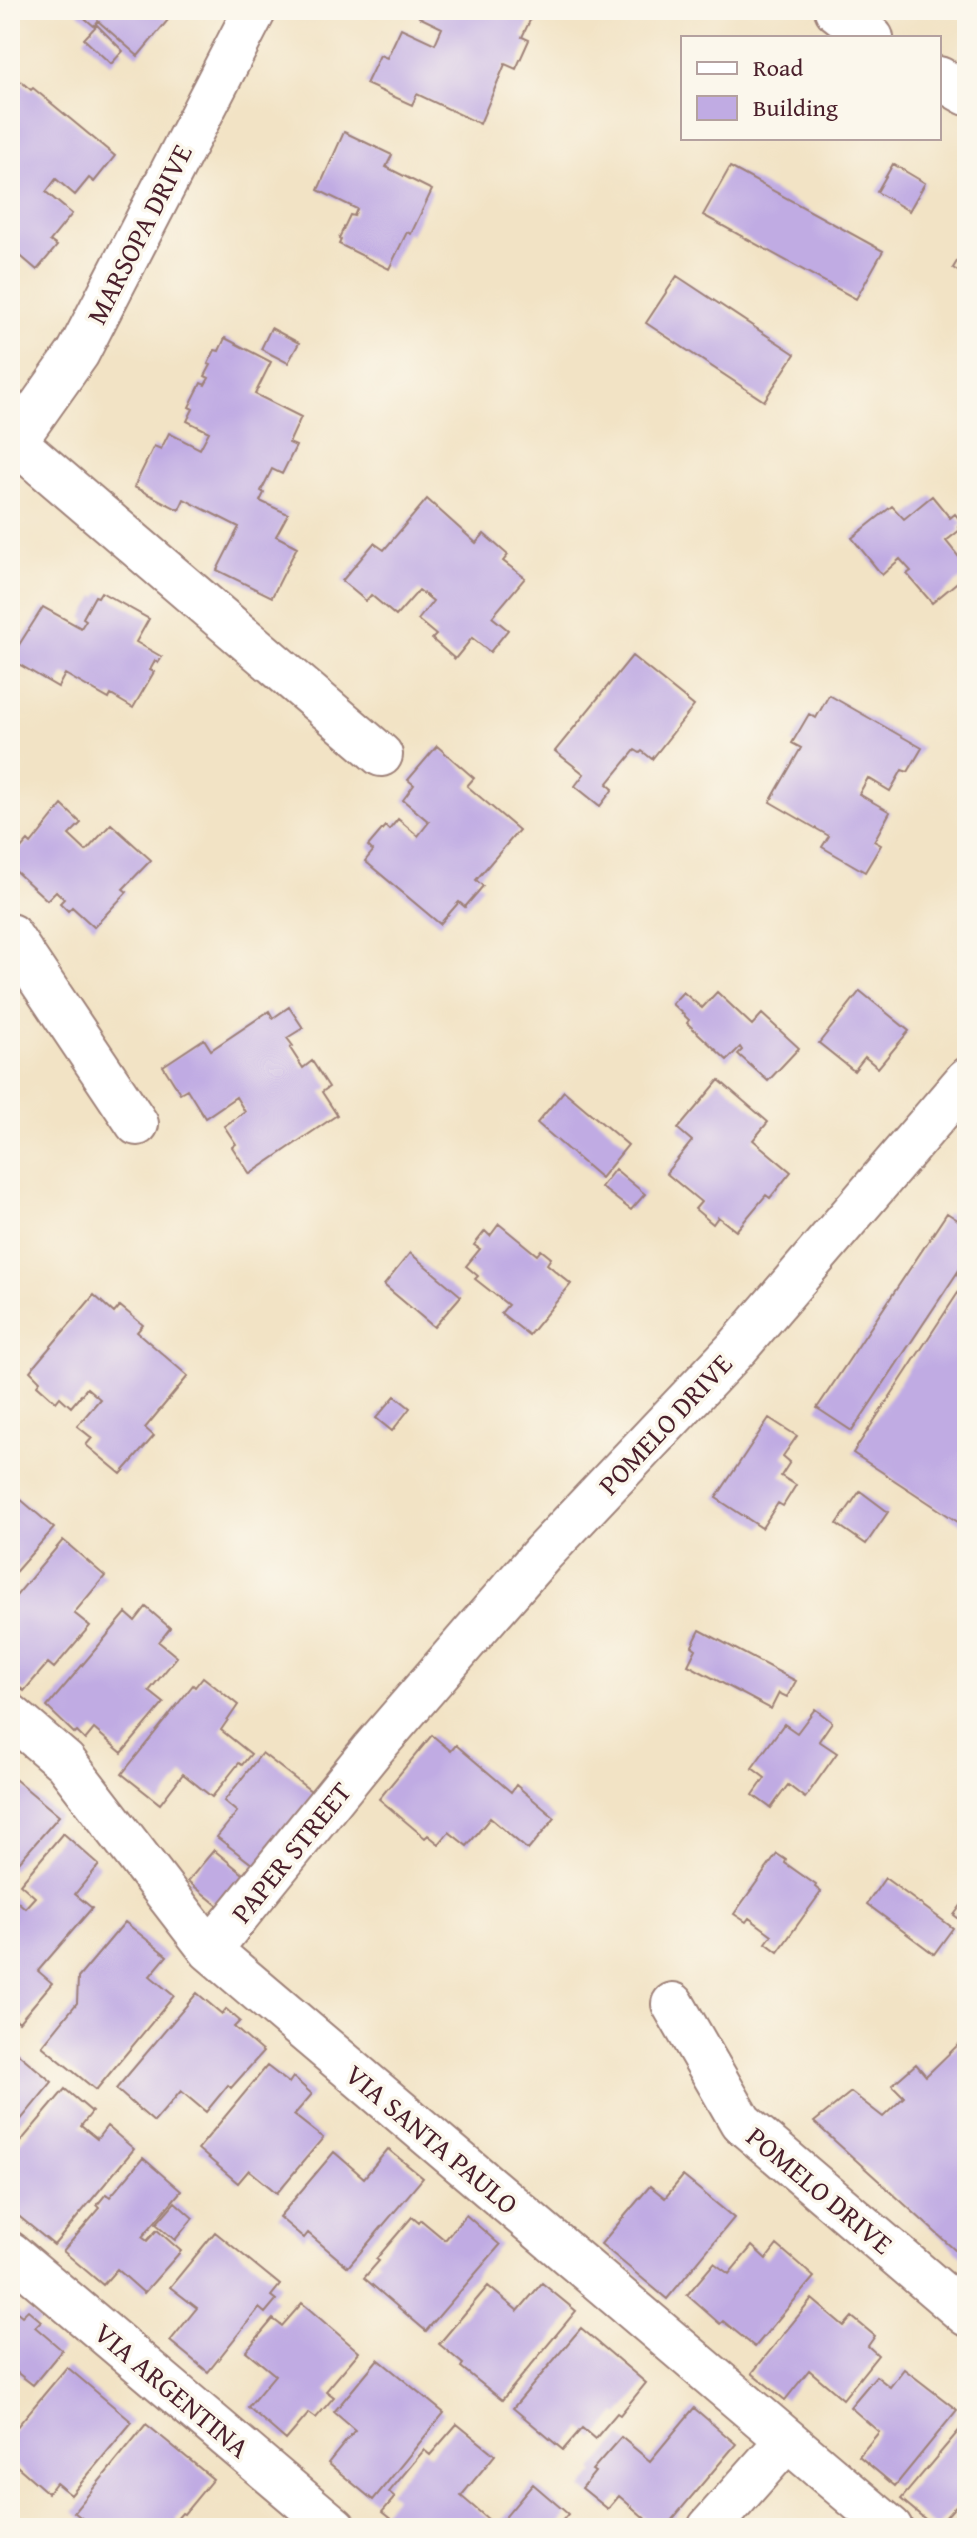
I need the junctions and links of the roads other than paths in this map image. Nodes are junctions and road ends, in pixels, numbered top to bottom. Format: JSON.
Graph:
{"nodes":[{"id":1,"x":255,"y":10,"type":"edge"},
{"id":2,"x":836,"y":10,"type":"edge"},
{"id":3,"x":869,"y":36,"type":"edge"},
{"id":4,"x":941,"y":79,"type":"edge"},
{"id":5,"x":967,"y":94,"type":"edge"},
{"id":6,"x":12,"y":446,"type":"edge"},
{"id":7,"x":381,"y":755,"type":"dead end"},
{"id":8,"x":10,"y":935,"type":"edge"},
{"id":9,"x":967,"y":1079,"type":"edge"},
{"id":10,"x":137,"y":1124,"type":"dead end"},
{"id":11,"x":10,"y":1715,"type":"edge"},
{"id":12,"x":361,"y":1766,"type":"joint"},
{"id":13,"x":216,"y":1944,"type":"junction"},
{"id":14,"x":673,"y":2004,"type":"dead end"},
{"id":15,"x":10,"y":2253,"type":"edge"},
{"id":16,"x":967,"y":2315,"type":"edge"},
{"id":17,"x":787,"y":2440,"type":"junction"},
{"id":18,"x":335,"y":2528,"type":"edge"},
{"id":19,"x":709,"y":2528,"type":"edge"},
{"id":20,"x":891,"y":2528,"type":"edge"}],
"edges":[{"from":1,"to":6,"type":"street","name":"MARSOPA DRIVE"},
{"from":2,"to":3,"type":"street"},
{"from":4,"to":5,"type":"street"},
{"from":6,"to":7,"type":"street"},
{"from":8,"to":10,"type":"street"},
{"from":9,"to":12,"type":"street","name":"POMELO DRIVE"},
{"from":11,"to":13,"type":"street","name":"VIA SANTA PAULO"},
{"from":12,"to":13,"type":"street","name":"PAPER STREET"},
{"from":13,"to":17,"type":"street","name":"VIA SANTA PAULO"},
{"from":14,"to":16,"type":"street","name":"POMELO DRIVE"},
{"from":15,"to":18,"type":"street","name":"VIA ARGENTINA"},
{"from":17,"to":19,"type":"street"},
{"from":17,"to":20,"type":"street","name":"VIA SANTA PAULO"}]}
